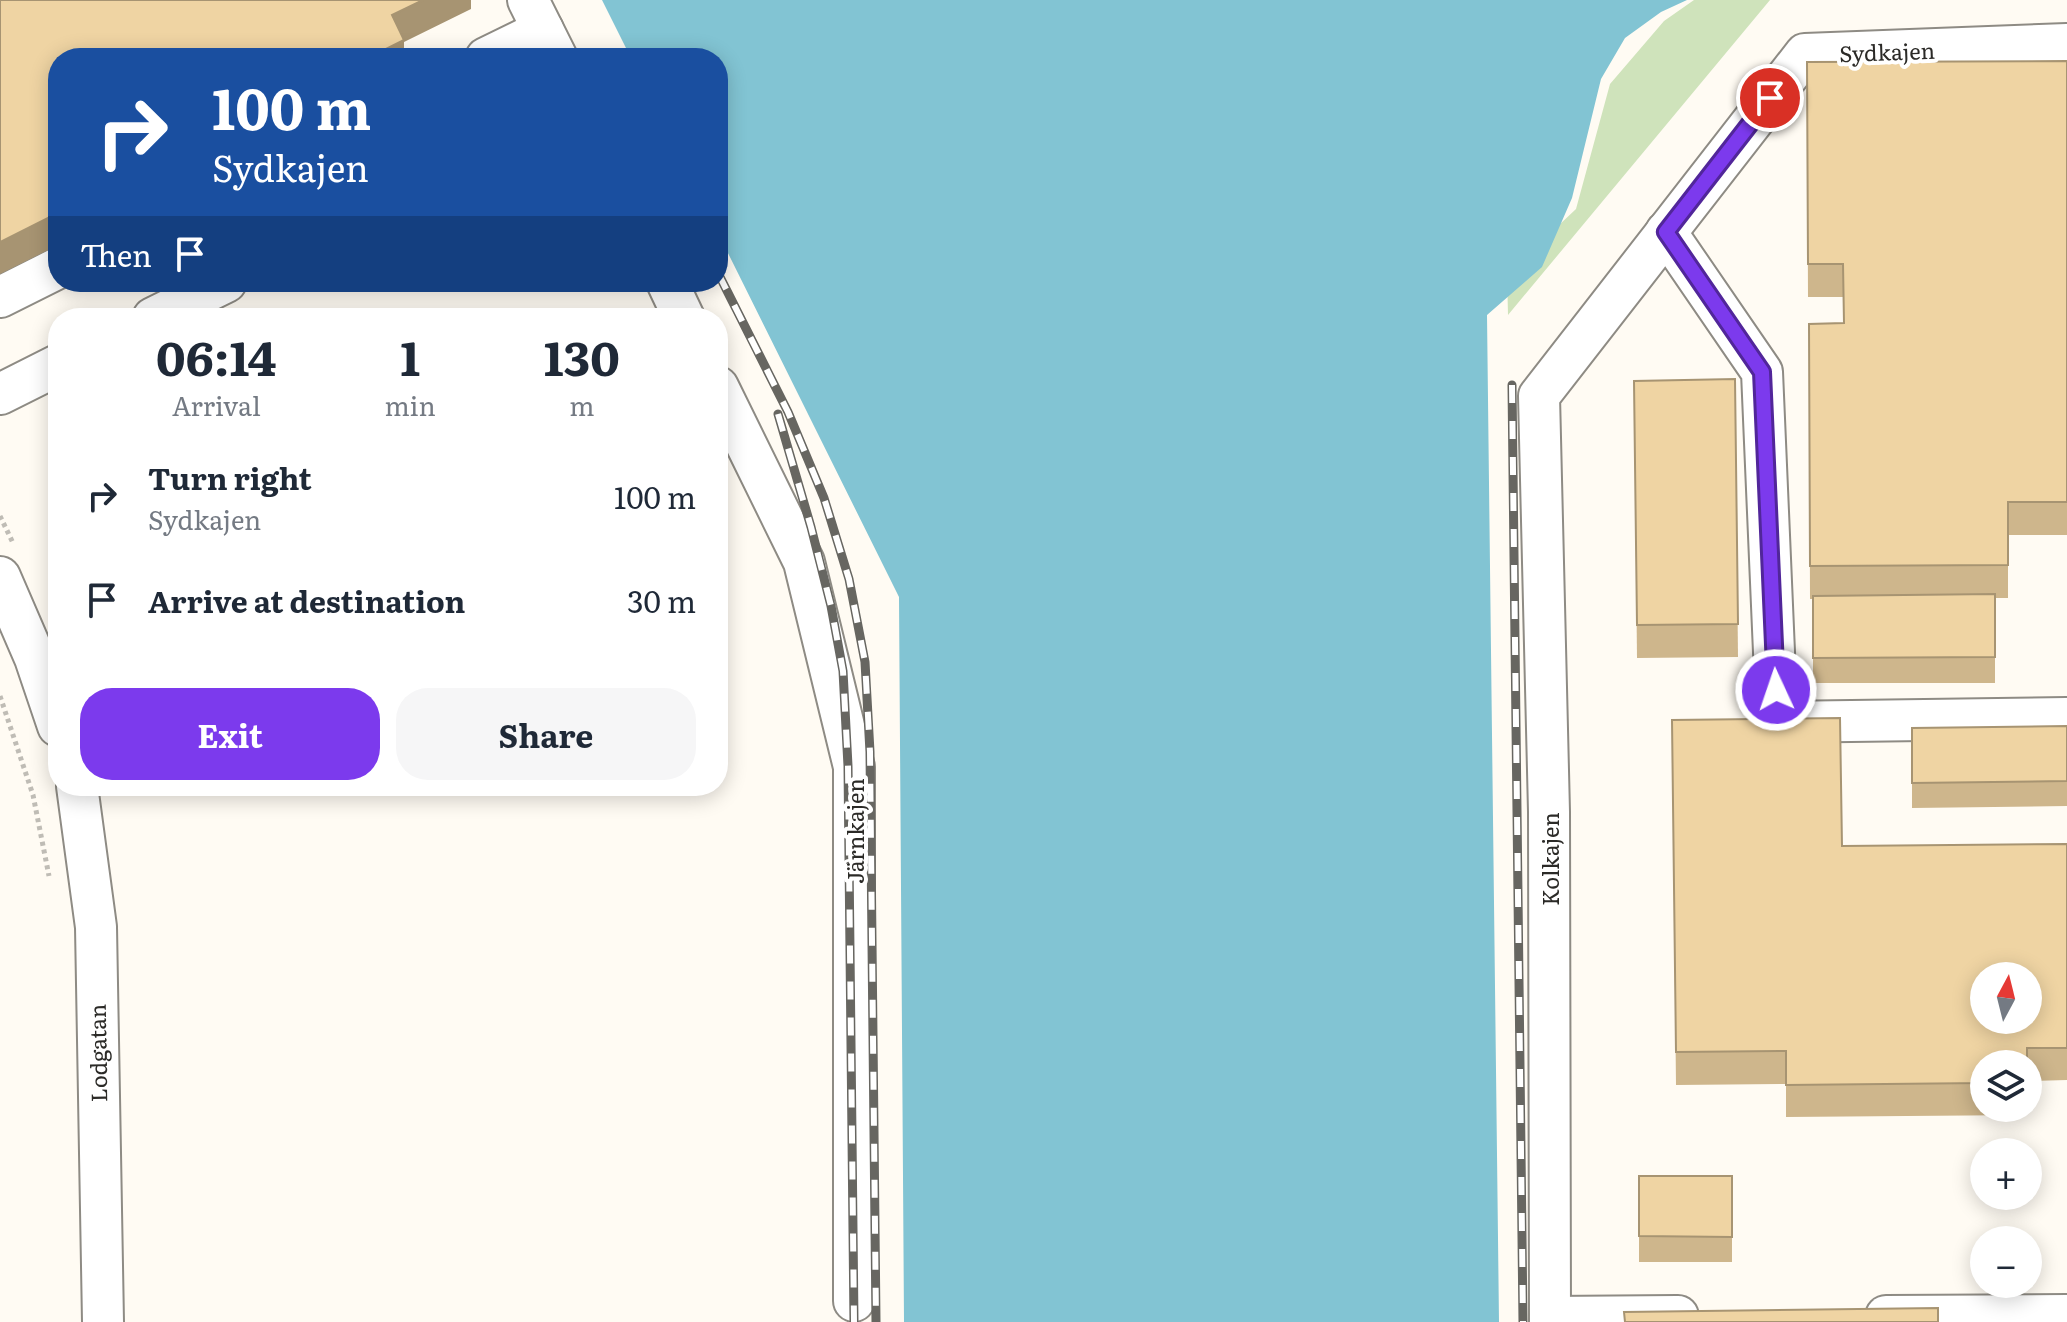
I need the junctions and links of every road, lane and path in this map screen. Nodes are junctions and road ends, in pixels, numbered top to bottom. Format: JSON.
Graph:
{"nodes":[{"id":1,"x":543,"y":29,"type":"edge"},
{"id":2,"x":2067,"y":44,"type":"edge"},
{"id":3,"x":506,"y":48,"type":"edge"},
{"id":4,"x":1666,"y":232,"type":"junction"},
{"id":5,"x":48,"y":273,"type":"edge"},
{"id":6,"x":206,"y":292,"type":"edge"},
{"id":7,"x":0,"y":297,"type":"edge"},
{"id":8,"x":173,"y":308,"type":"edge"},
{"id":9,"x":48,"y":370,"type":"edge"},
{"id":10,"x":0,"y":394,"type":"edge"},
{"id":11,"x":1539,"y":396,"type":"joint"},
{"id":12,"x":728,"y":407,"type":"edge"},
{"id":13,"x":0,"y":577,"type":"edge"},
{"id":14,"x":0,"y":696,"type":"edge"},
{"id":15,"x":48,"y":696,"type":"edge"},
{"id":16,"x":2067,"y":718,"type":"edge"},
{"id":17,"x":78,"y":796,"type":"edge"},
{"id":18,"x":51,"y":885,"type":"dead end"},
{"id":19,"x":854,"y":1301,"type":"dead end"},
{"id":20,"x":2067,"y":1315,"type":"edge"},
{"id":21,"x":1707,"y":1316,"type":"edge"},
{"id":22,"x":1848,"y":1316,"type":"edge"},
{"id":23,"x":1550,"y":1319,"type":"edge"},
{"id":24,"x":103,"y":1322,"type":"edge"}],
"edges":[{"from":1,"to":3,"type":"street"},
{"from":2,"to":4,"type":"street","name":"Sydkajen"},
{"from":4,"to":11,"type":"street","name":"Sydkajen"},
{"from":4,"to":16,"type":"street"},
{"from":5,"to":7,"type":"street"},
{"from":6,"to":8,"type":"street"},
{"from":9,"to":10,"type":"street"},
{"from":11,"to":23,"type":"street","name":"Kolkajen"},
{"from":12,"to":19,"type":"street","name":"Järnkajen"},
{"from":13,"to":15,"type":"street"},
{"from":14,"to":18,"type":"path"},
{"from":17,"to":24,"type":"street","name":"Lodgatan"},
{"from":20,"to":22,"type":"street"},
{"from":21,"to":23,"type":"street"}]}
